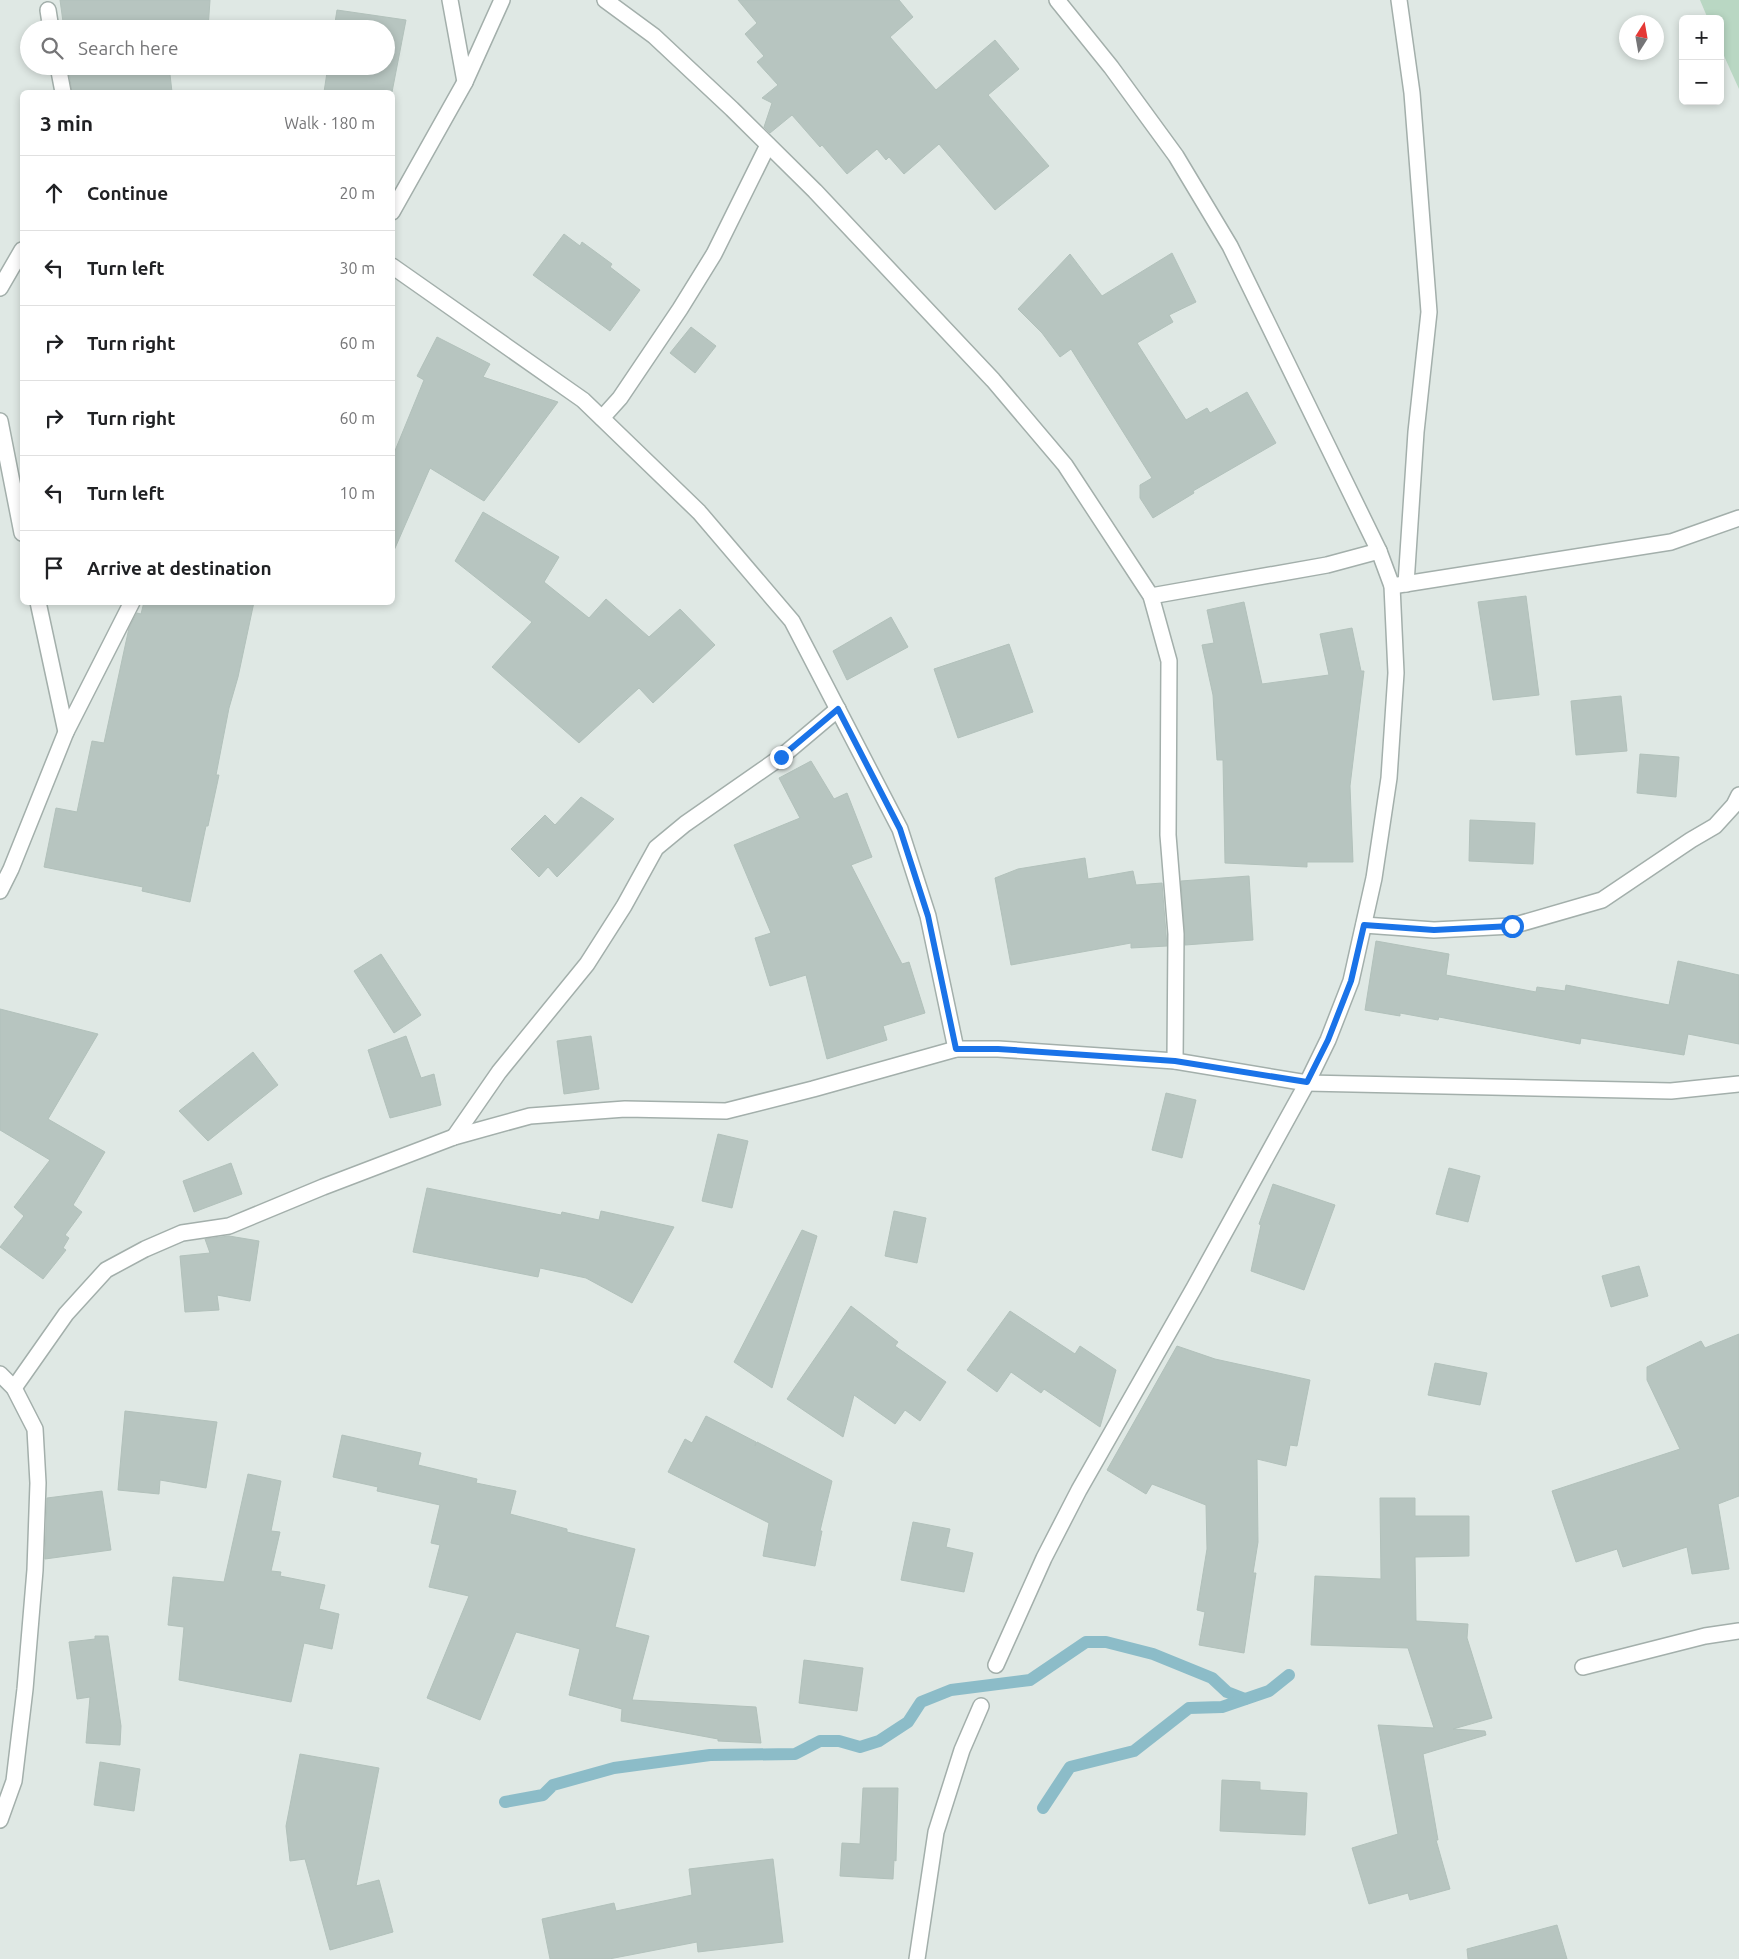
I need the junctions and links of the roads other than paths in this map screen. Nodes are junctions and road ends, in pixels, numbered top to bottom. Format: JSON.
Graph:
{"nodes":[{"id":1,"x":450,"y":0,"type":"edge"},
{"id":2,"x":502,"y":0,"type":"edge"},
{"id":3,"x":605,"y":0,"type":"edge"},
{"id":4,"x":1057,"y":0,"type":"edge"},
{"id":5,"x":1398,"y":0,"type":"edge"},
{"id":6,"x":48,"y":10,"type":"dead end"},
{"id":7,"x":50,"y":20,"type":"edge"},
{"id":8,"x":60,"y":75,"type":"edge"},
{"id":9,"x":465,"y":82,"type":"junction"},
{"id":10,"x":63,"y":90,"type":"edge"},
{"id":11,"x":768,"y":145,"type":"junction"},
{"id":12,"x":395,"y":207,"type":"edge"},
{"id":13,"x":20,"y":253,"type":"edge"},
{"id":14,"x":395,"y":268,"type":"edge"},
{"id":15,"x":0,"y":288,"type":"edge"},
{"id":16,"x":602,"y":418,"type":"junction"},
{"id":17,"x":0,"y":421,"type":"edge"},
{"id":18,"x":1739,"y":518,"type":"edge"},
{"id":19,"x":20,"y":523,"type":"edge"},
{"id":20,"x":1379,"y":551,"type":"junction"},
{"id":21,"x":1399,"y":585,"type":"junction"},
{"id":22,"x":1150,"y":596,"type":"junction"},
{"id":23,"x":39,"y":605,"type":"edge"},
{"id":24,"x":130,"y":605,"type":"edge"},
{"id":25,"x":838,"y":709,"type":"junction"},
{"id":26,"x":66,"y":732,"type":"junction"},
{"id":27,"x":1739,"y":795,"type":"edge"},
{"id":28,"x":0,"y":891,"type":"edge"},
{"id":29,"x":1364,"y":925,"type":"junction"},
{"id":30,"x":956,"y":1049,"type":"junction"},
{"id":31,"x":1175,"y":1061,"type":"junction"},
{"id":32,"x":1307,"y":1082,"type":"junction"},
{"id":33,"x":1739,"y":1084,"type":"edge"},
{"id":34,"x":454,"y":1138,"type":"junction"},
{"id":35,"x":0,"y":1374,"type":"edge"},
{"id":36,"x":14,"y":1388,"type":"junction"},
{"id":37,"x":1739,"y":1631,"type":"edge"},
{"id":38,"x":996,"y":1665,"type":"dead end"},
{"id":39,"x":1583,"y":1667,"type":"dead end"},
{"id":40,"x":981,"y":1706,"type":"dead end"},
{"id":41,"x":0,"y":1820,"type":"edge"},
{"id":42,"x":917,"y":1959,"type":"edge"}],
"edges":[{"from":1,"to":9,"type":"street"},
{"from":2,"to":9,"type":"street"},
{"from":3,"to":11,"type":"street"},
{"from":4,"to":20,"type":"street"},
{"from":5,"to":21,"type":"street"},
{"from":6,"to":7,"type":"street"},
{"from":8,"to":10,"type":"street"},
{"from":9,"to":12,"type":"street"},
{"from":11,"to":16,"type":"street"},
{"from":11,"to":22,"type":"street"},
{"from":13,"to":15,"type":"street"},
{"from":14,"to":16,"type":"street"},
{"from":16,"to":25,"type":"street"},
{"from":17,"to":19,"type":"street"},
{"from":18,"to":21,"type":"street"},
{"from":20,"to":21,"type":"street"},
{"from":20,"to":22,"type":"street"},
{"from":21,"to":29,"type":"street"},
{"from":22,"to":31,"type":"street"},
{"from":23,"to":26,"type":"street"},
{"from":24,"to":26,"type":"street"},
{"from":25,"to":30,"type":"street"},
{"from":25,"to":34,"type":"street"},
{"from":26,"to":28,"type":"street"},
{"from":27,"to":29,"type":"street"},
{"from":29,"to":32,"type":"street"},
{"from":30,"to":31,"type":"street"},
{"from":30,"to":34,"type":"street"},
{"from":31,"to":32,"type":"street"},
{"from":32,"to":33,"type":"street"},
{"from":32,"to":38,"type":"street"},
{"from":34,"to":36,"type":"street"},
{"from":35,"to":36,"type":"street"},
{"from":36,"to":41,"type":"street"},
{"from":37,"to":39,"type":"street"},
{"from":40,"to":42,"type":"street"}]}
